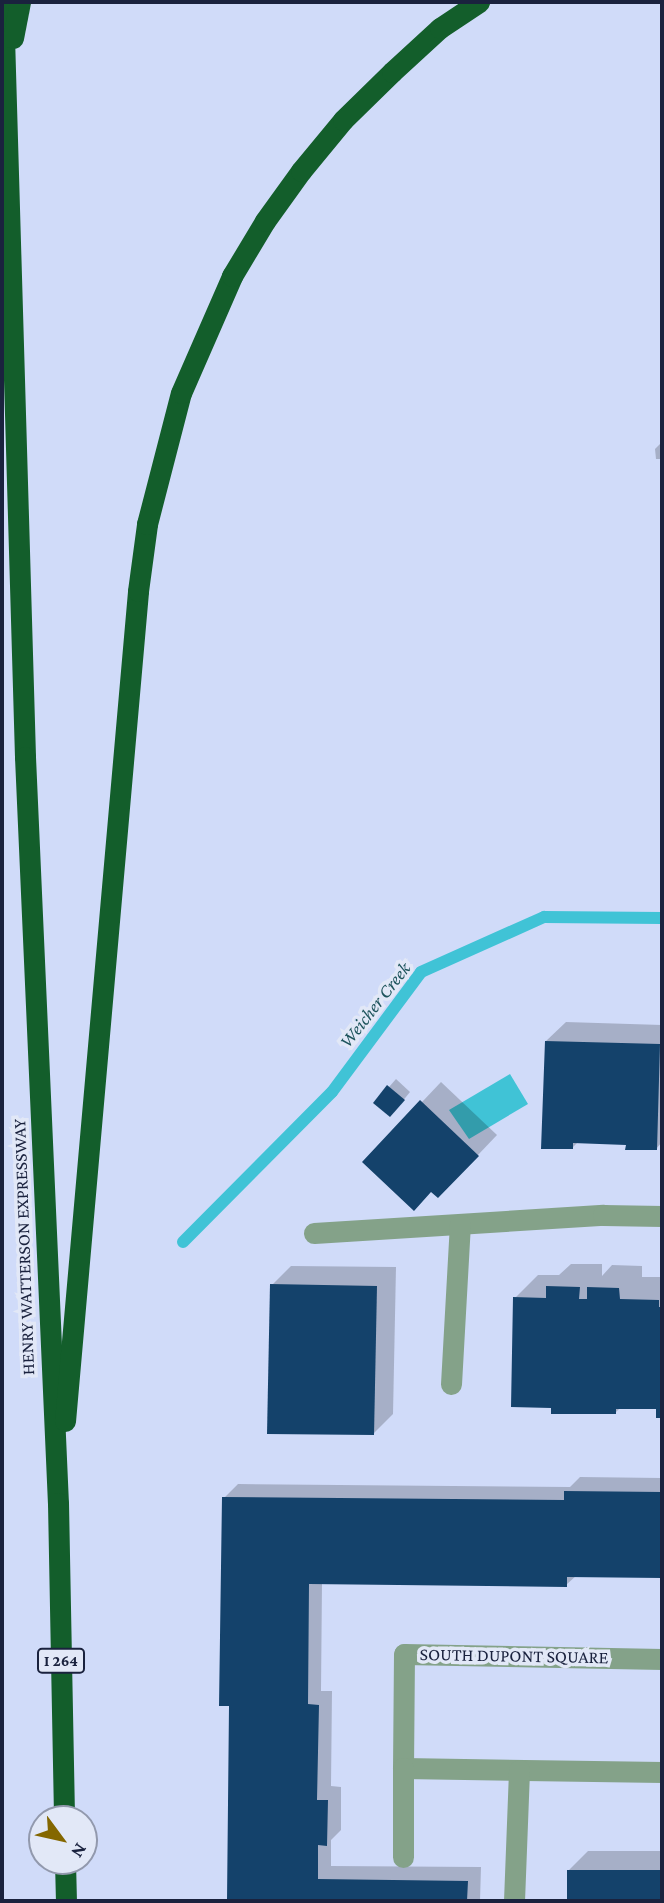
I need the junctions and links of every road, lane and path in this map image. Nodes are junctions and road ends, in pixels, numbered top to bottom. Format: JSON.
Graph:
{"nodes":[{"id":1,"x":3,"y":2,"type":"edge"},
{"id":2,"x":20,"y":2,"type":"edge"},
{"id":3,"x":479,"y":2,"type":"edge"},
{"id":4,"x":5,"y":81,"type":"junction"},
{"id":5,"x":662,"y":1216,"type":"edge"},
{"id":6,"x":460,"y":1224,"type":"junction"},
{"id":7,"x":314,"y":1233,"type":"dead end"},
{"id":8,"x":452,"y":1384,"type":"dead end"},
{"id":9,"x":58,"y":1503,"type":"junction"},
{"id":10,"x":662,"y":1659,"type":"edge"},
{"id":11,"x":402,"y":1768,"type":"junction"},
{"id":12,"x":519,"y":1770,"type":"junction"},
{"id":13,"x":662,"y":1772,"type":"edge"},
{"id":14,"x":64,"y":1805,"type":"edge"},
{"id":15,"x":403,"y":1857,"type":"dead end"},
{"id":16,"x":65,"y":1875,"type":"edge"},
{"id":17,"x":66,"y":1901,"type":"edge"},
{"id":18,"x":514,"y":1901,"type":"edge"}],
"edges":[{"from":1,"to":4,"type":"highway","name":"HENRY WATTERSON EXPRESSWAY","number":"I 264"},
{"from":2,"to":4,"type":"highway"},
{"from":3,"to":9,"type":"highway"},
{"from":4,"to":9,"type":"highway","name":"HENRY WATTERSON EXPRESSWAY","number":"I 264"},
{"from":5,"to":6,"type":"street"},
{"from":6,"to":7,"type":"street"},
{"from":6,"to":8,"type":"street"},
{"from":9,"to":14,"type":"highway","name":"HENRY WATTERSON EXPRESSWAY","number":"I 264"},
{"from":10,"to":11,"type":"street","name":"SOUTH DUPONT SQUARE"},
{"from":11,"to":12,"type":"street"},
{"from":11,"to":15,"type":"street"},
{"from":12,"to":13,"type":"street"},
{"from":12,"to":18,"type":"street"},
{"from":16,"to":17,"type":"highway"}]}
